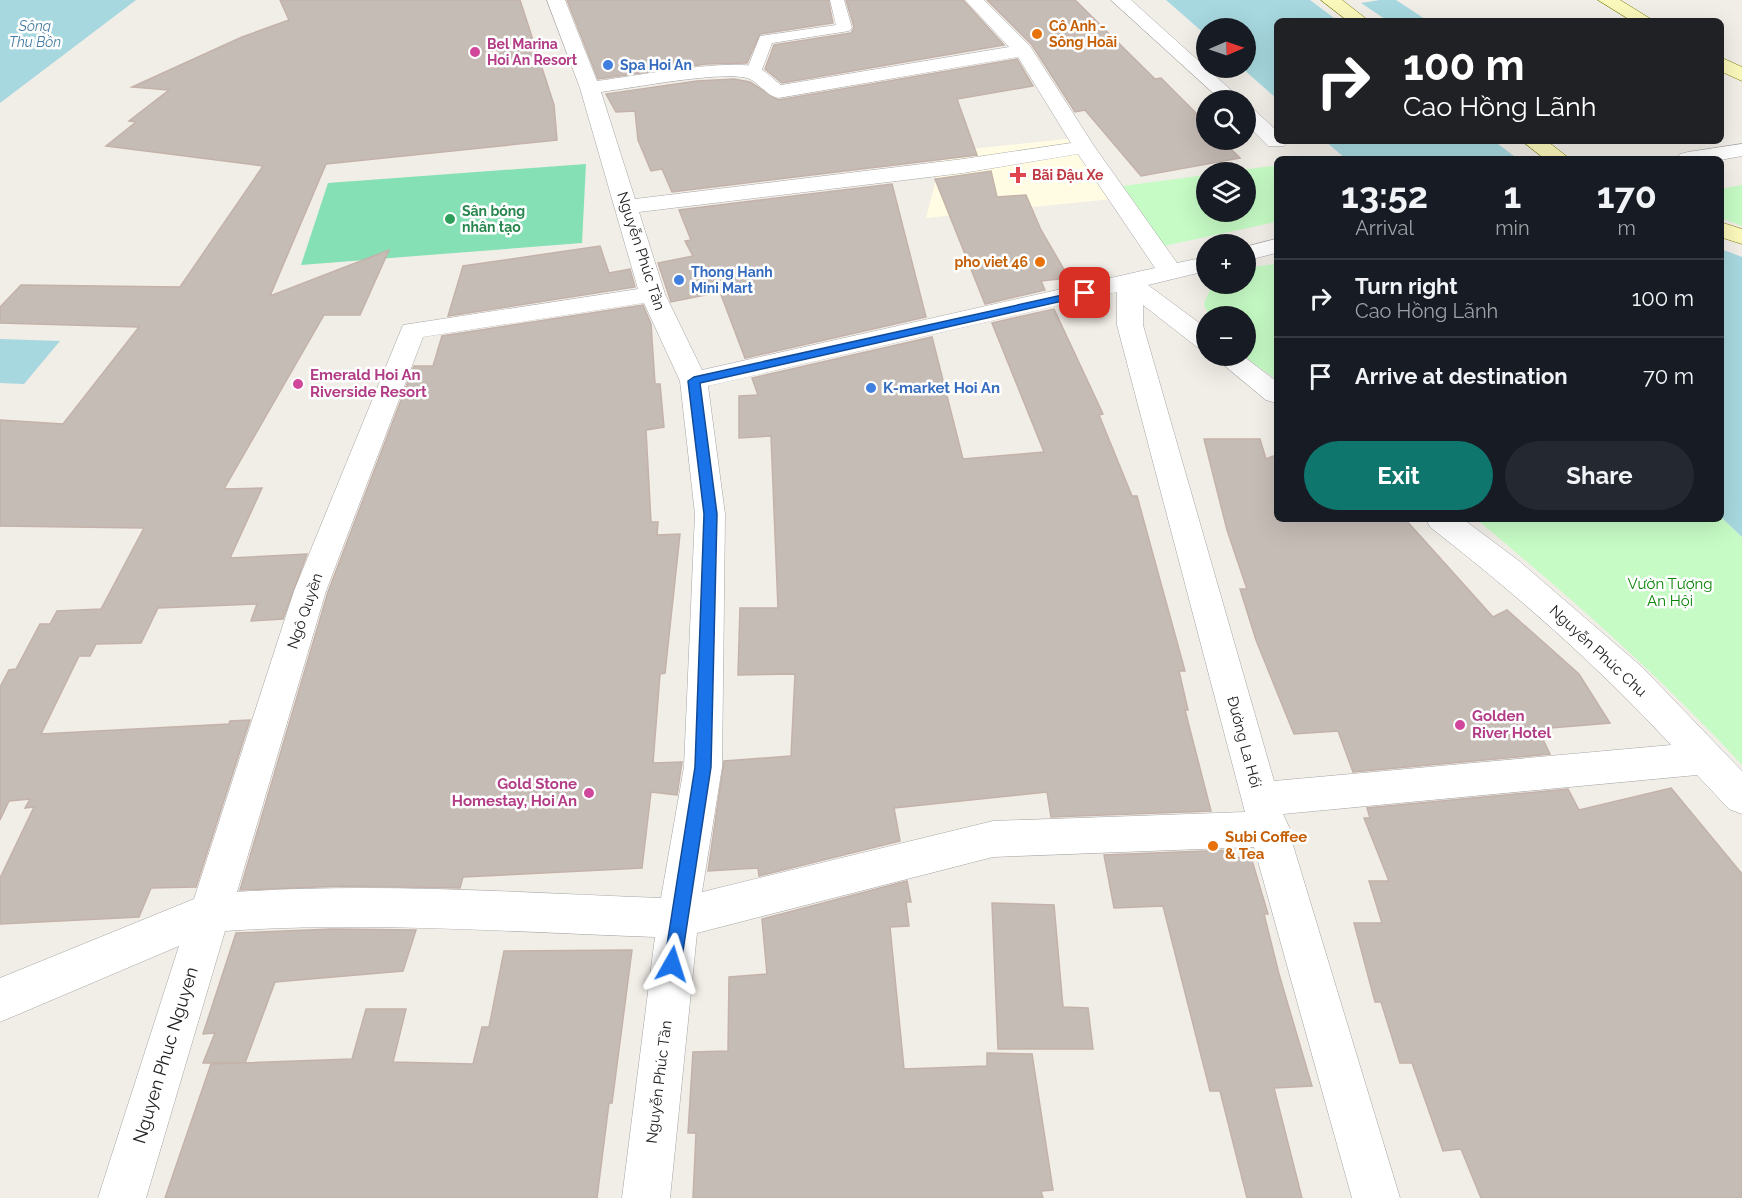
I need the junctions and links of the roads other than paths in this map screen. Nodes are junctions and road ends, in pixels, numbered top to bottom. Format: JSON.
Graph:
{"nodes":[{"id":1,"x":556,"y":0,"type":"edge"},
{"id":2,"x":837,"y":0,"type":"edge"},
{"id":3,"x":974,"y":0,"type":"edge"},
{"id":4,"x":1120,"y":0,"type":"edge"},
{"id":5,"x":1330,"y":0,"type":"edge"},
{"id":6,"x":1607,"y":0,"type":"edge"},
{"id":7,"x":1356,"y":18,"type":"edge"},
{"id":8,"x":1640,"y":18,"type":"edge"},
{"id":9,"x":1023,"y":50,"type":"junction"},
{"id":10,"x":1724,"y":65,"type":"edge"},
{"id":11,"x":754,"y":72,"type":"junction"},
{"id":12,"x":1742,"y":75,"type":"edge"},
{"id":13,"x":590,"y":88,"type":"junction"},
{"id":14,"x":1221,"y":90,"type":"edge"},
{"id":15,"x":1256,"y":122,"type":"edge"},
{"id":16,"x":1274,"y":139,"type":"edge"},
{"id":17,"x":1537,"y":144,"type":"edge"},
{"id":18,"x":1084,"y":147,"type":"junction"},
{"id":19,"x":1742,"y":150,"type":"edge"},
{"id":20,"x":1555,"y":156,"type":"edge"},
{"id":21,"x":1706,"y":156,"type":"edge"},
{"id":22,"x":626,"y":207,"type":"junction"},
{"id":23,"x":1724,"y":230,"type":"edge"},
{"id":24,"x":1742,"y":237,"type":"edge"},
{"id":25,"x":1274,"y":247,"type":"edge"},
{"id":26,"x":1256,"y":251,"type":"edge"},
{"id":27,"x":1196,"y":267,"type":"edge"},
{"id":28,"x":1171,"y":273,"type":"junction"},
{"id":29,"x":1130,"y":283,"type":"junction"},
{"id":30,"x":652,"y":294,"type":"junction"},
{"id":31,"x":1196,"y":332,"type":"edge"},
{"id":32,"x":1239,"y":366,"type":"edge"},
{"id":33,"x":694,"y":381,"type":"junction"},
{"id":34,"x":1274,"y":392,"type":"edge"},
{"id":35,"x":1446,"y":522,"type":"edge"},
{"id":36,"x":1706,"y":758,"type":"junction"},
{"id":37,"x":1742,"y":797,"type":"edge"},
{"id":38,"x":1265,"y":814,"type":"junction"},
{"id":39,"x":209,"y":913,"type":"junction"},
{"id":40,"x":678,"y":918,"type":"junction"},
{"id":41,"x":0,"y":1000,"type":"edge"},
{"id":42,"x":122,"y":1198,"type":"edge"},
{"id":43,"x":646,"y":1198,"type":"edge"},
{"id":44,"x":1377,"y":1198,"type":"edge"}],
"edges":[{"from":1,"to":13,"type":"street","name":"Nguyễn Phúc Tần"},
{"from":2,"to":11,"type":"lane"},
{"from":3,"to":9,"type":"street"},
{"from":4,"to":14,"type":"street"},
{"from":5,"to":7,"type":"street"},
{"from":6,"to":8,"type":"street"},
{"from":9,"to":11,"type":"street"},
{"from":9,"to":18,"type":"street"},
{"from":10,"to":12,"type":"street"},
{"from":11,"to":13,"type":"street"},
{"from":13,"to":22,"type":"street","name":"Nguyễn Phúc Tần"},
{"from":15,"to":16,"type":"street"},
{"from":17,"to":20,"type":"street"},
{"from":18,"to":22,"type":"street"},
{"from":18,"to":28,"type":"street"},
{"from":19,"to":21,"type":"street"},
{"from":22,"to":30,"type":"street","name":"Nguyễn Phúc Tần"},
{"from":23,"to":24,"type":"street"},
{"from":25,"to":26,"type":"street"},
{"from":27,"to":28,"type":"street"},
{"from":28,"to":29,"type":"street"},
{"from":29,"to":31,"type":"street"},
{"from":29,"to":33,"type":"street"},
{"from":29,"to":38,"type":"street","name":"Đường La Hối"},
{"from":30,"to":33,"type":"street","name":"Nguyễn Phúc Tần"},
{"from":30,"to":39,"type":"street","name":"Ngô Quyền"},
{"from":32,"to":34,"type":"street"},
{"from":33,"to":40,"type":"street","name":"Nguyễn Phúc Tần"},
{"from":35,"to":36,"type":"street","name":"Nguyễn Phúc Chu"},
{"from":36,"to":37,"type":"street","name":"Nguyễn Phúc Chu"},
{"from":36,"to":38,"type":"street"},
{"from":38,"to":40,"type":"street"},
{"from":38,"to":44,"type":"street","name":"Đường La Hối"},
{"from":39,"to":40,"type":"street"},
{"from":39,"to":41,"type":"street"},
{"from":39,"to":42,"type":"street","name":"Nguyen Phuc Nguyen"},
{"from":40,"to":43,"type":"street","name":"Nguyễn Phúc Tần"}]}
